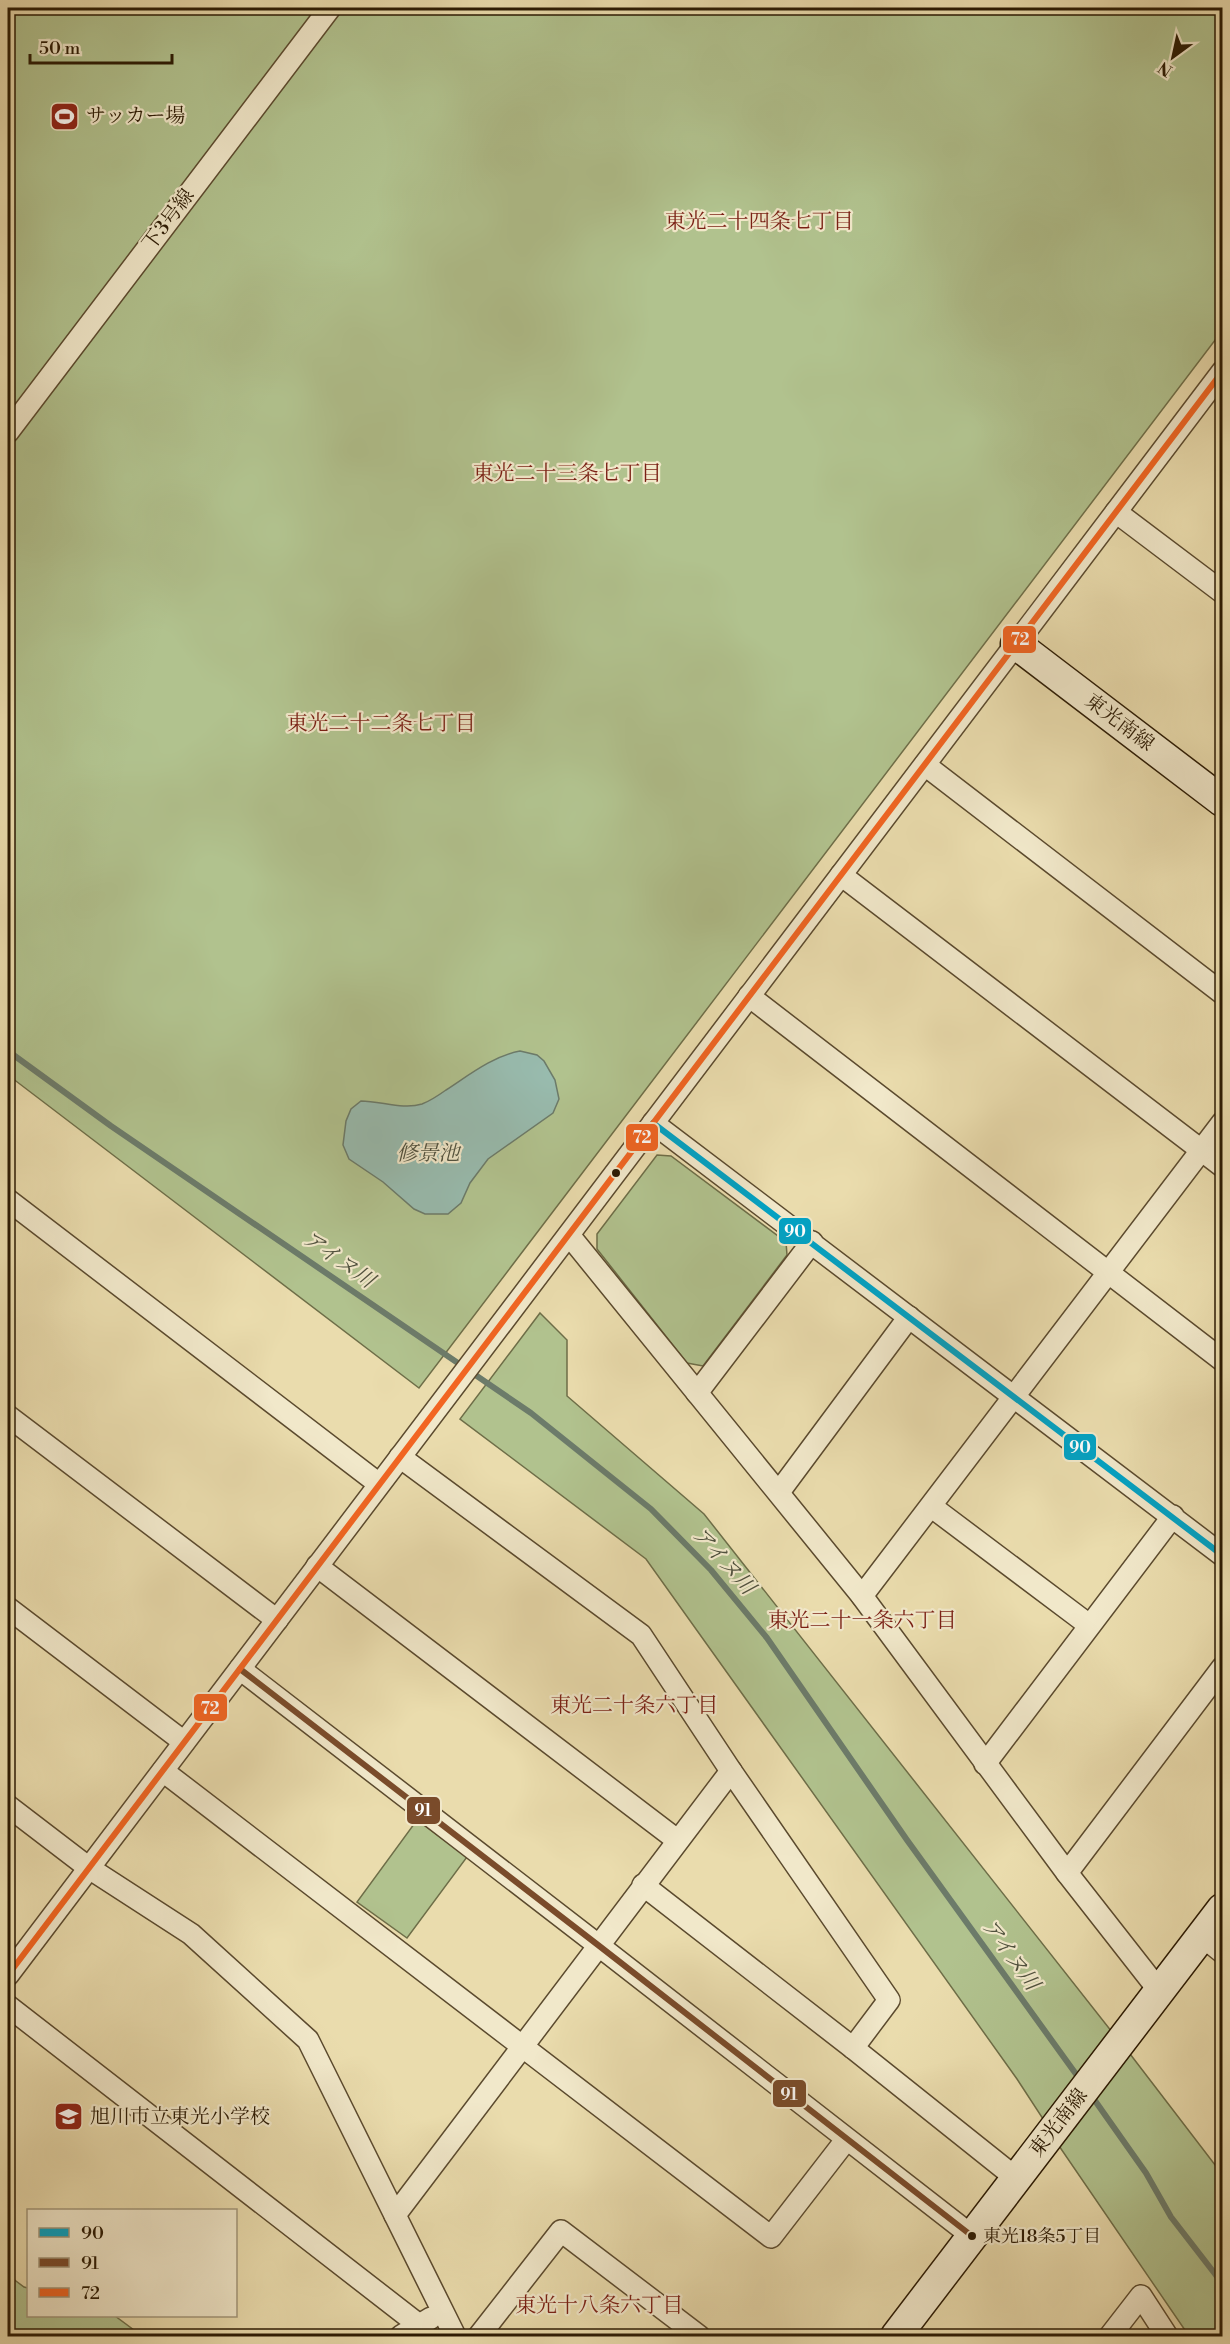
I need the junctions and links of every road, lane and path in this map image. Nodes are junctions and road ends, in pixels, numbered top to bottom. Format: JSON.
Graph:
{"nodes":[{"id":1,"x":330,"y":8,"type":"edge"},
{"id":2,"x":1219,"y":385,"type":"edge"},
{"id":3,"x":8,"y":432,"type":"edge"},
{"id":4,"x":1116,"y":512,"type":"junction"},
{"id":5,"x":1222,"y":592,"type":"edge"},
{"id":6,"x":1016,"y":644,"type":"junction"},
{"id":7,"x":925,"y":765,"type":"junction"},
{"id":8,"x":1222,"y":801,"type":"edge"},
{"id":9,"x":841,"y":875,"type":"junction"},
{"id":10,"x":1222,"y":993,"type":"edge"},
{"id":11,"x":749,"y":996,"type":"junction"},
{"id":12,"x":653,"y":1123,"type":"junction"},
{"id":13,"x":1222,"y":1123,"type":"edge"},
{"id":14,"x":1202,"y":1151,"type":"junction"},
{"id":15,"x":1222,"y":1166,"type":"edge"},
{"id":16,"x":8,"y":1200,"type":"edge"},
{"id":17,"x":569,"y":1235,"type":"junction"},
{"id":18,"x":812,"y":1242,"type":"junction"},
{"id":19,"x":1108,"y":1273,"type":"junction"},
{"id":20,"x":909,"y":1317,"type":"junction"},
{"id":21,"x":1222,"y":1360,"type":"edge"},
{"id":22,"x":697,"y":1393,"type":"junction"},
{"id":23,"x":1015,"y":1396,"type":"junction"},
{"id":24,"x":8,"y":1416,"type":"edge"},
{"id":25,"x":400,"y":1457,"type":"junction"},
{"id":26,"x":379,"y":1484,"type":"junction"},
{"id":27,"x":779,"y":1492,"type":"junction"},
{"id":28,"x":932,"y":1507,"type":"junction"},
{"id":29,"x":1173,"y":1516,"type":"junction"},
{"id":30,"x":1222,"y":1555,"type":"edge"},
{"id":31,"x":317,"y":1566,"type":"junction"},
{"id":32,"x":862,"y":1596,"type":"junction"},
{"id":33,"x":8,"y":1608,"type":"edge"},
{"id":34,"x":277,"y":1620,"type":"junction"},
{"id":35,"x":1089,"y":1625,"type":"junction"},
{"id":36,"x":1222,"y":1668,"type":"edge"},
{"id":37,"x":240,"y":1669,"type":"junction"},
{"id":38,"x":184,"y":1742,"type":"junction"},
{"id":39,"x":985,"y":1764,"type":"junction"},
{"id":40,"x":163,"y":1771,"type":"junction"},
{"id":41,"x":731,"y":1771,"type":"junction"},
{"id":42,"x":8,"y":1806,"type":"edge"},
{"id":43,"x":677,"y":1840,"type":"junction"},
{"id":44,"x":89,"y":1868,"type":"junction"},
{"id":45,"x":1066,"y":1873,"type":"junction"},
{"id":46,"x":643,"y":1885,"type":"junction"},
{"id":47,"x":1222,"y":1909,"type":"edge"},
{"id":48,"x":1212,"y":1944,"type":"edge"},
{"id":49,"x":598,"y":1945,"type":"junction"},
{"id":50,"x":8,"y":1975,"type":"edge"},
{"id":51,"x":1161,"y":1993,"type":"junction"},
{"id":52,"x":8,"y":2006,"type":"edge"},
{"id":53,"x":523,"y":2046,"type":"junction"},
{"id":54,"x":854,"y":2048,"type":"junction"},
{"id":55,"x":846,"y":2140,"type":"junction"},
{"id":56,"x":1016,"y":2178,"type":"junction"},
{"id":57,"x":395,"y":2215,"type":"junction"},
{"id":58,"x":972,"y":2236,"type":"junction"},
{"id":59,"x":442,"y":2312,"type":"junction"},
{"id":60,"x":419,"y":2325,"type":"junction"},
{"id":61,"x":677,"y":2330,"type":"edge"},
{"id":62,"x":400,"y":2337,"type":"edge"},
{"id":63,"x":455,"y":2337,"type":"edge"},
{"id":64,"x":478,"y":2337,"type":"edge"},
{"id":65,"x":699,"y":2337,"type":"edge"},
{"id":66,"x":896,"y":2337,"type":"edge"},
{"id":67,"x":1110,"y":2337,"type":"edge"},
{"id":68,"x":1167,"y":2337,"type":"edge"}],
"edges":[{"from":1,"to":3,"type":"street","name":"下3号線"},
{"from":2,"to":4,"type":"street"},
{"from":4,"to":5,"type":"street"},
{"from":4,"to":6,"type":"street"},
{"from":6,"to":7,"type":"street"},
{"from":6,"to":8,"type":"street","name":"東光南線"},
{"from":7,"to":9,"type":"street"},
{"from":7,"to":10,"type":"street"},
{"from":9,"to":11,"type":"street"},
{"from":9,"to":14,"type":"street"},
{"from":11,"to":12,"type":"street"},
{"from":11,"to":19,"type":"street"},
{"from":12,"to":17,"type":"street"},
{"from":12,"to":18,"type":"street"},
{"from":13,"to":14,"type":"street"},
{"from":14,"to":15,"type":"street"},
{"from":14,"to":19,"type":"street"},
{"from":16,"to":26,"type":"street"},
{"from":17,"to":22,"type":"street"},
{"from":17,"to":25,"type":"street"},
{"from":18,"to":20,"type":"street"},
{"from":18,"to":22,"type":"street"},
{"from":19,"to":21,"type":"street"},
{"from":19,"to":23,"type":"street"},
{"from":20,"to":23,"type":"street"},
{"from":20,"to":27,"type":"street"},
{"from":22,"to":27,"type":"street"},
{"from":23,"to":28,"type":"street"},
{"from":23,"to":29,"type":"street"},
{"from":24,"to":34,"type":"street"},
{"from":25,"to":26,"type":"street"},
{"from":25,"to":41,"type":"street"},
{"from":26,"to":31,"type":"street"},
{"from":27,"to":32,"type":"street"},
{"from":28,"to":32,"type":"street"},
{"from":28,"to":35,"type":"street"},
{"from":29,"to":30,"type":"street"},
{"from":29,"to":35,"type":"street"},
{"from":31,"to":34,"type":"street"},
{"from":31,"to":43,"type":"street"},
{"from":32,"to":39,"type":"street"},
{"from":33,"to":38,"type":"street"},
{"from":34,"to":37,"type":"street"},
{"from":35,"to":39,"type":"street"},
{"from":36,"to":45,"type":"street"},
{"from":37,"to":38,"type":"street"},
{"from":37,"to":49,"type":"street"},
{"from":38,"to":40,"type":"street"},
{"from":39,"to":45,"type":"street"},
{"from":40,"to":44,"type":"street"},
{"from":40,"to":53,"type":"street"},
{"from":41,"to":43,"type":"street"},
{"from":41,"to":54,"type":"street"},
{"from":42,"to":44,"type":"street"},
{"from":43,"to":46,"type":"street"},
{"from":44,"to":50,"type":"street"},
{"from":44,"to":57,"type":"street"},
{"from":45,"to":51,"type":"street"},
{"from":46,"to":49,"type":"street"},
{"from":46,"to":54,"type":"street"},
{"from":47,"to":48,"type":"street","name":"東光南線"},
{"from":48,"to":51,"type":"street","name":"東光南線"},
{"from":49,"to":53,"type":"street"},
{"from":49,"to":55,"type":"street"},
{"from":51,"to":56,"type":"street","name":"東光南線"},
{"from":52,"to":60,"type":"street"},
{"from":53,"to":55,"type":"street"},
{"from":53,"to":57,"type":"street"},
{"from":54,"to":56,"type":"street"},
{"from":55,"to":58,"type":"street"},
{"from":56,"to":58,"type":"street","name":"東光南線"},
{"from":57,"to":59,"type":"street"},
{"from":58,"to":66,"type":"street","name":"東光南線"},
{"from":59,"to":60,"type":"street"},
{"from":59,"to":63,"type":"street"},
{"from":60,"to":62,"type":"street"},
{"from":61,"to":64,"type":"street"},
{"from":61,"to":65,"type":"street"},
{"from":67,"to":68,"type":"street"}]}
